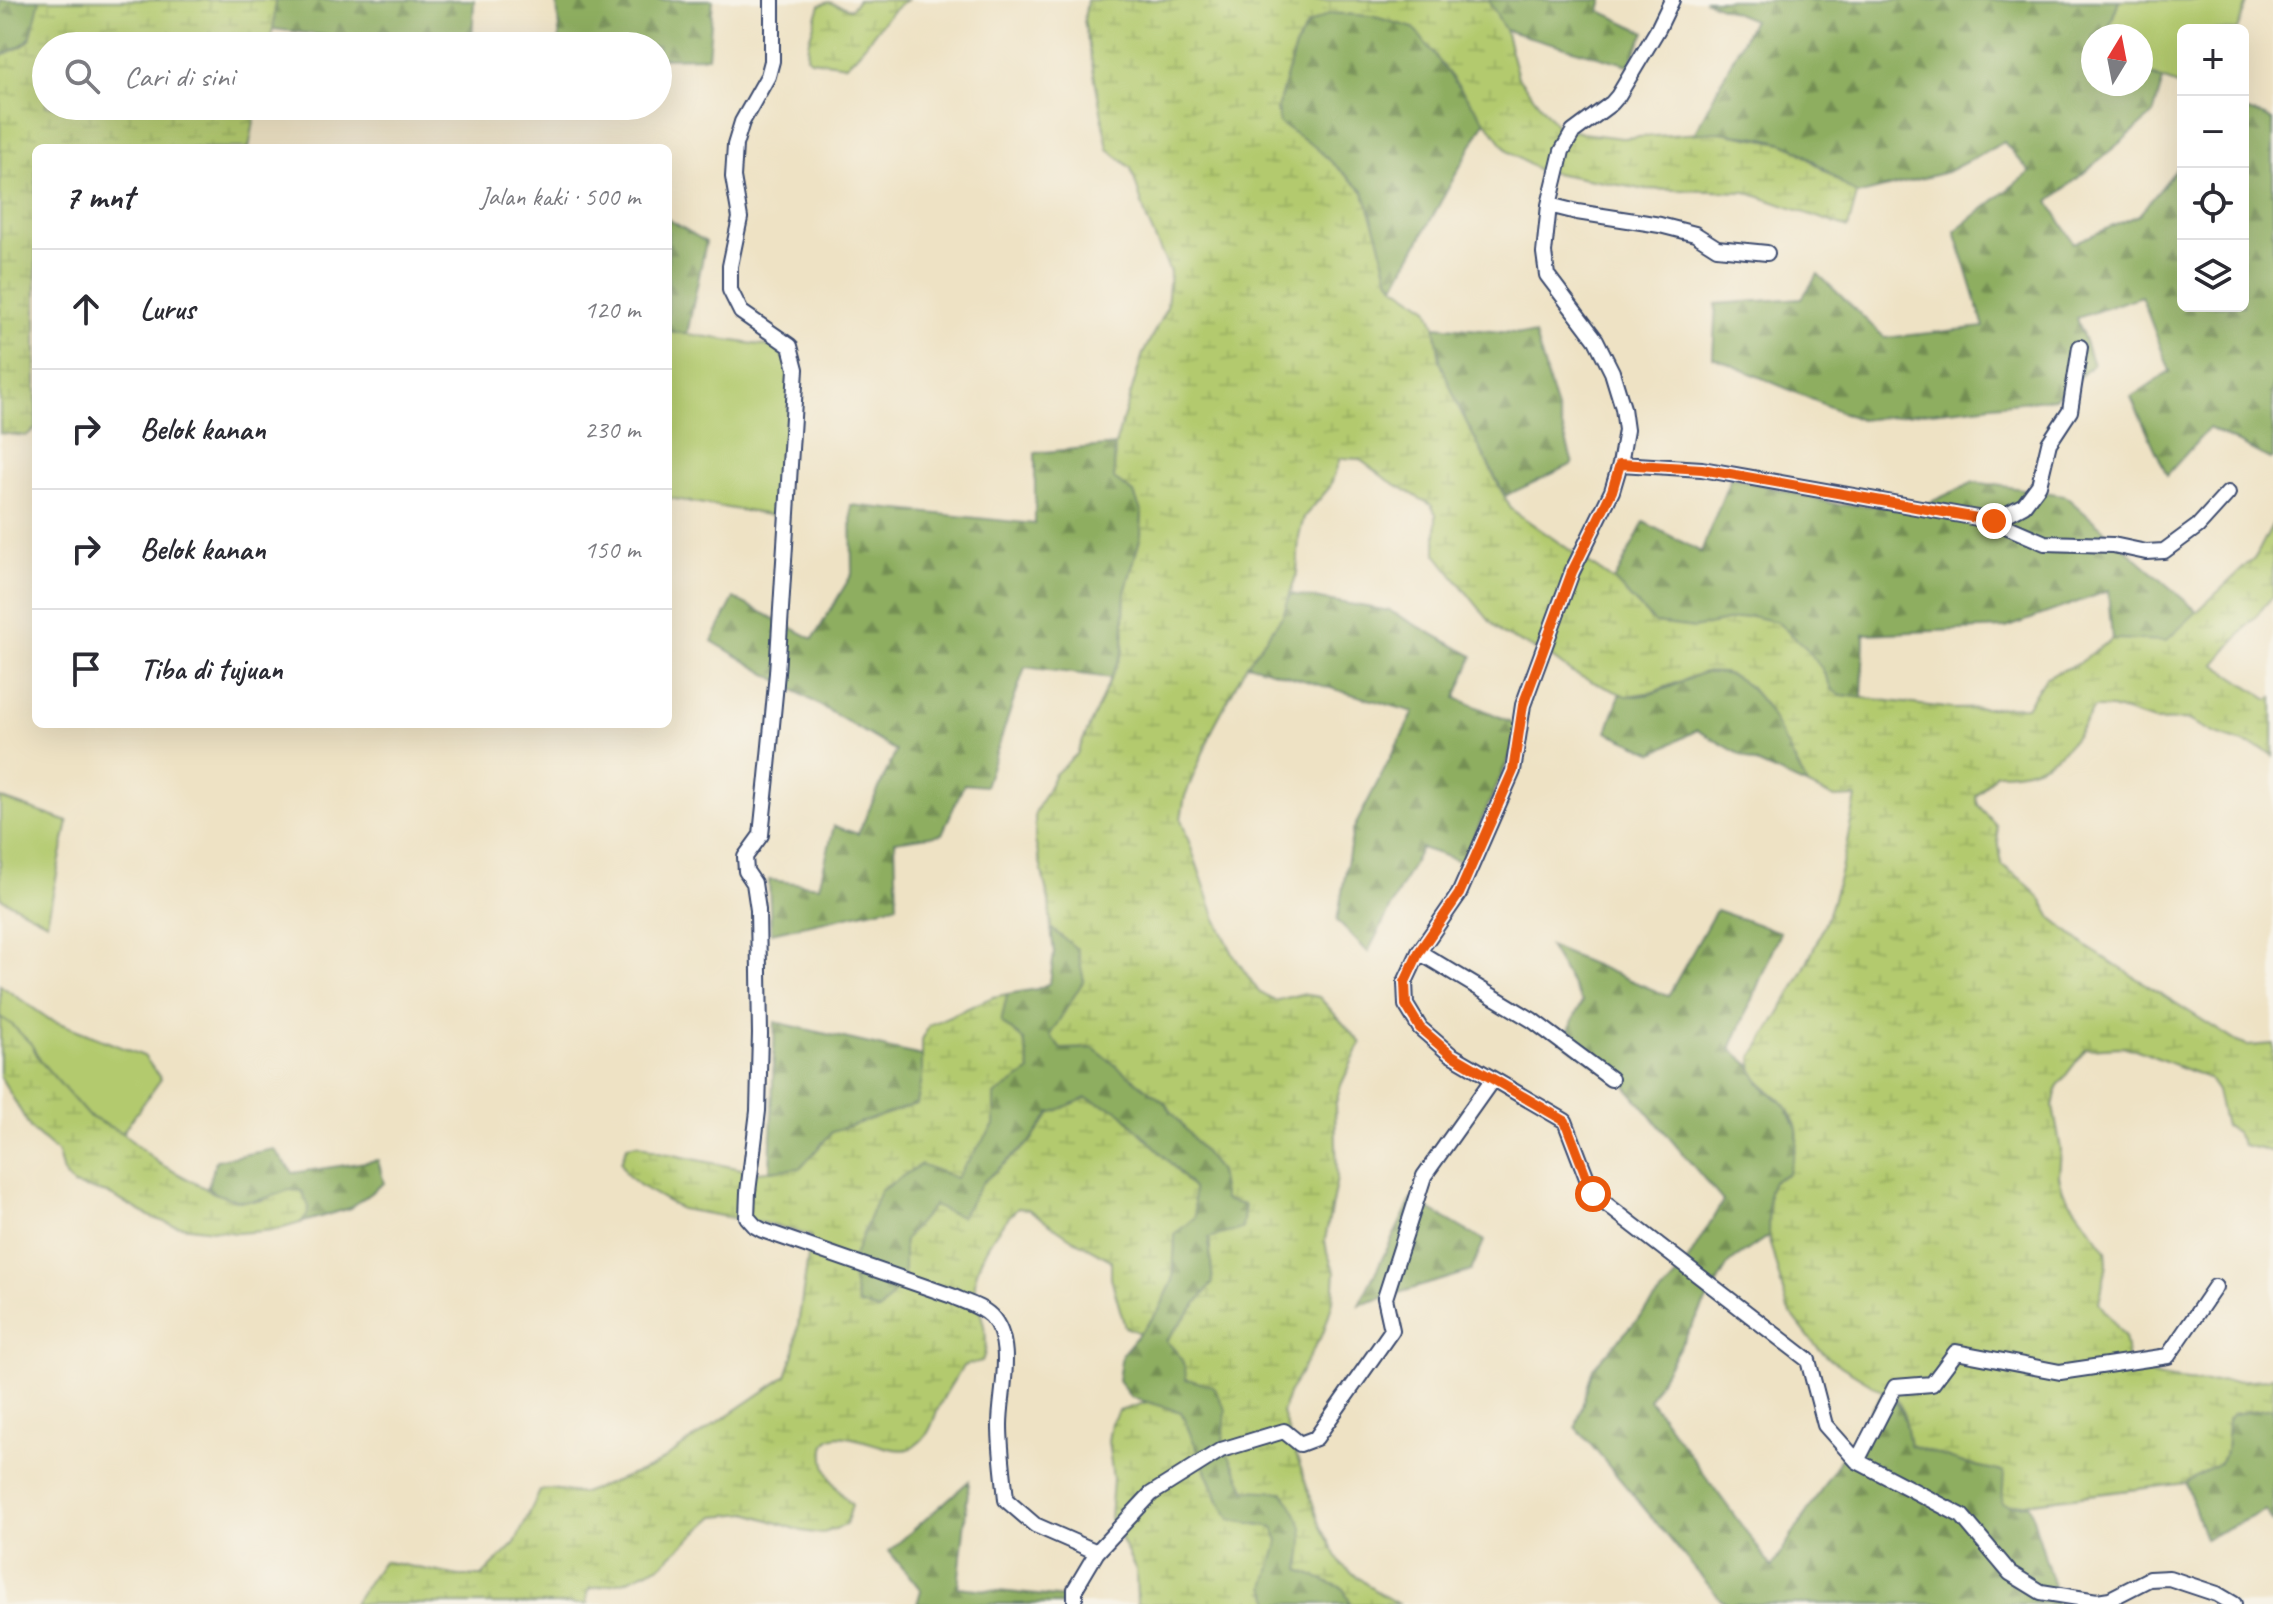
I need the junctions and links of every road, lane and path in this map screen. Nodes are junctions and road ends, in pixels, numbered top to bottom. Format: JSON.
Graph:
{"nodes":[{"id":1,"x":772,"y":0,"type":"edge"},
{"id":2,"x":1672,"y":0,"type":"edge"},
{"id":3,"x":1549,"y":205,"type":"junction"},
{"id":4,"x":1767,"y":253,"type":"dead end"},
{"id":5,"x":2080,"y":347,"type":"dead end"},
{"id":6,"x":1620,"y":464,"type":"junction"},
{"id":7,"x":2228,"y":493,"type":"dead end"},
{"id":8,"x":1994,"y":521,"type":"junction"},
{"id":9,"x":1419,"y":952,"type":"junction"},
{"id":10,"x":1611,"y":1079,"type":"dead end"},
{"id":11,"x":1492,"y":1080,"type":"junction"},
{"id":12,"x":2215,"y":1287,"type":"dead end"},
{"id":13,"x":1857,"y":1461,"type":"junction"},
{"id":14,"x":1097,"y":1552,"type":"junction"},
{"id":15,"x":1075,"y":1604,"type":"edge"},
{"id":16,"x":2234,"y":1604,"type":"edge"}],
"edges":[{"from":1,"to":14,"type":"street"},
{"from":2,"to":3,"type":"street"},
{"from":3,"to":4,"type":"street"},
{"from":3,"to":6,"type":"street"},
{"from":5,"to":8,"type":"street"},
{"from":6,"to":8,"type":"street"},
{"from":6,"to":9,"type":"street"},
{"from":7,"to":8,"type":"street"},
{"from":9,"to":10,"type":"street"},
{"from":9,"to":11,"type":"street"},
{"from":11,"to":13,"type":"street"},
{"from":11,"to":14,"type":"street"},
{"from":12,"to":13,"type":"street"},
{"from":13,"to":16,"type":"street"},
{"from":14,"to":15,"type":"street"}]}
